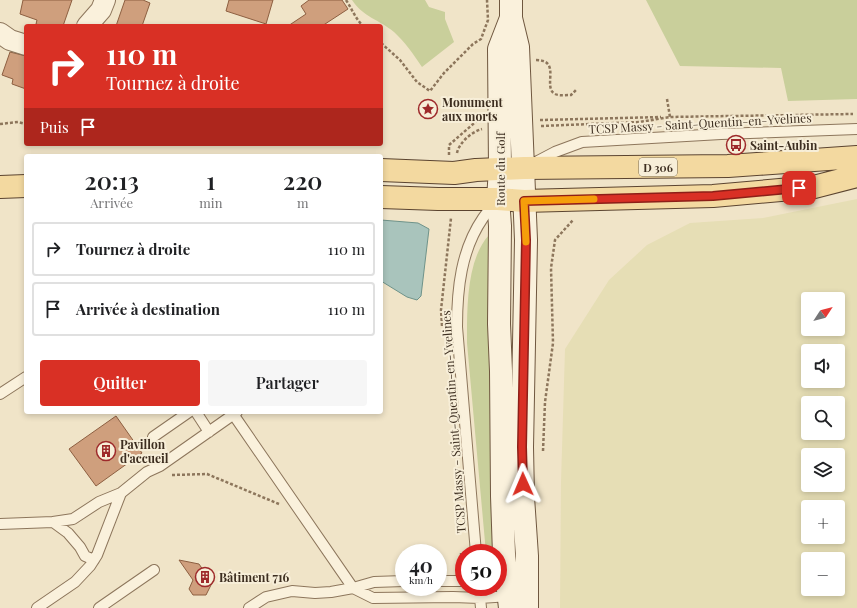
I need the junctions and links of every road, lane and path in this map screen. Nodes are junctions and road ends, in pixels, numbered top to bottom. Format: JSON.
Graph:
{"nodes":[{"id":1,"x":105,"y":0,"type":"edge"},
{"id":2,"x":346,"y":0,"type":"edge"},
{"id":3,"x":488,"y":0,"type":"edge"},
{"id":4,"x":511,"y":9,"type":"edge"},
{"id":5,"x":89,"y":24,"type":"edge"},
{"id":6,"x":360,"y":24,"type":"edge"},
{"id":7,"x":0,"y":34,"type":"edge"},
{"id":8,"x":24,"y":44,"type":"edge"},
{"id":9,"x":383,"y":45,"type":"edge"},
{"id":10,"x":532,"y":60,"type":"dead end"},
{"id":11,"x":576,"y":90,"type":"dead end"},
{"id":12,"x":667,"y":99,"type":"dead end"},
{"id":13,"x":857,"y":114,"type":"edge"},
{"id":14,"x":670,"y":117,"type":"junction"},
{"id":15,"x":485,"y":119,"type":"dead end"},
{"id":16,"x":535,"y":120,"type":"dead end"},
{"id":17,"x":0,"y":124,"type":"edge"},
{"id":18,"x":24,"y":124,"type":"edge"},
{"id":19,"x":536,"y":126,"type":"dead end"},
{"id":20,"x":488,"y":127,"type":"dead end"},
{"id":21,"x":857,"y":129,"type":"edge"},
{"id":22,"x":457,"y":155,"type":"dead end"},
{"id":23,"x":448,"y":157,"type":"dead end"},
{"id":24,"x":857,"y":157,"type":"edge"},
{"id":25,"x":524,"y":168,"type":"junction"},
{"id":26,"x":500,"y":169,"type":"junction"},
{"id":27,"x":383,"y":170,"type":"edge"},
{"id":28,"x":857,"y":176,"type":"edge"},
{"id":29,"x":0,"y":186,"type":"edge"},
{"id":30,"x":24,"y":186,"type":"edge"},
{"id":31,"x":383,"y":197,"type":"edge"},
{"id":32,"x":498,"y":199,"type":"junction"},
{"id":33,"x":524,"y":201,"type":"junction"},
{"id":34,"x":581,"y":219,"type":"dead end"},
{"id":35,"x":24,"y":378,"type":"edge"},
{"id":36,"x":0,"y":394,"type":"edge"},
{"id":37,"x":186,"y":414,"type":"edge"},
{"id":38,"x":197,"y":414,"type":"edge"},
{"id":39,"x":234,"y":414,"type":"edge"},
{"id":40,"x":236,"y":414,"type":"edge"},
{"id":41,"x":209,"y":432,"type":"junction"},
{"id":42,"x":153,"y":437,"type":"dead end"},
{"id":43,"x":543,"y":455,"type":"dead end"},
{"id":44,"x":167,"y":475,"type":"dead end"},
{"id":45,"x":121,"y":494,"type":"junction"},
{"id":46,"x":283,"y":505,"type":"dead end"},
{"id":47,"x":53,"y":522,"type":"junction"},
{"id":48,"x":0,"y":524,"type":"edge"},
{"id":49,"x":475,"y":544,"type":"edge"},
{"id":50,"x":94,"y":560,"type":"junction"},
{"id":51,"x":154,"y":570,"type":"dead end"},
{"id":52,"x":395,"y":581,"type":"edge"},
{"id":53,"x":353,"y":588,"type":"junction"},
{"id":54,"x":513,"y":594,"type":"edge"},
{"id":55,"x":481,"y":603,"type":"edge"},
{"id":56,"x":42,"y":606,"type":"edge"},
{"id":57,"x":99,"y":608,"type":"edge"},
{"id":58,"x":249,"y":608,"type":"edge"}],
"edges":[{"from":1,"to":5,"type":"street"},
{"from":2,"to":6,"type":"path"},
{"from":3,"to":9,"type":"path"},
{"from":4,"to":25,"type":"main road","name":"Route du Golf"},
{"from":4,"to":26,"type":"main road","name":"Route du Golf"},
{"from":7,"to":8,"type":"street"},
{"from":10,"to":11,"type":"path"},
{"from":12,"to":14,"type":"path"},
{"from":13,"to":14,"type":"path"},
{"from":14,"to":16,"type":"path"},
{"from":14,"to":19,"type":"path"},
{"from":15,"to":23,"type":"path"},
{"from":17,"to":18,"type":"path"},
{"from":20,"to":22,"type":"path"},
{"from":21,"to":25,"type":"lane","name":"TCSP Massy - Saint-Quentin-en-Yvelines"},
{"from":24,"to":25,"type":"main road","number":"D 306"},
{"from":25,"to":26,"type":"main road","number":"D 306"},
{"from":25,"to":32,"type":"lane","name":"TCSP Massy - Saint-Quentin-en-Yvelines"},
{"from":25,"to":33,"type":"main road","name":"Route du Golf"},
{"from":26,"to":27,"type":"main road","number":"D 306"},
{"from":26,"to":32,"type":"main road","name":"Route du Golf"},
{"from":28,"to":33,"type":"main road"},
{"from":29,"to":30,"type":"main road"},
{"from":31,"to":32,"type":"main road"},
{"from":32,"to":33,"type":"main road"},
{"from":32,"to":49,"type":"lane","name":"TCSP Massy - Saint-Quentin-en-Yvelines"},
{"from":32,"to":54,"type":"main road","name":"Route du Golf"},
{"from":33,"to":54,"type":"main road","name":"Route du Golf"},
{"from":34,"to":43,"type":"path"},
{"from":35,"to":36,"type":"lane"},
{"from":37,"to":42,"type":"lane"},
{"from":38,"to":41,"type":"lane"},
{"from":39,"to":41,"type":"lane"},
{"from":40,"to":53,"type":"lane"},
{"from":41,"to":45,"type":"lane"},
{"from":44,"to":46,"type":"path"},
{"from":45,"to":47,"type":"lane"},
{"from":45,"to":50,"type":"lane"},
{"from":47,"to":48,"type":"lane"},
{"from":47,"to":50,"type":"lane"},
{"from":50,"to":56,"type":"lane"},
{"from":51,"to":57,"type":"lane"},
{"from":52,"to":53,"type":"lane"},
{"from":53,"to":55,"type":"lane"},
{"from":53,"to":58,"type":"lane"},
{"from":54,"to":55,"type":"lane"}]}
